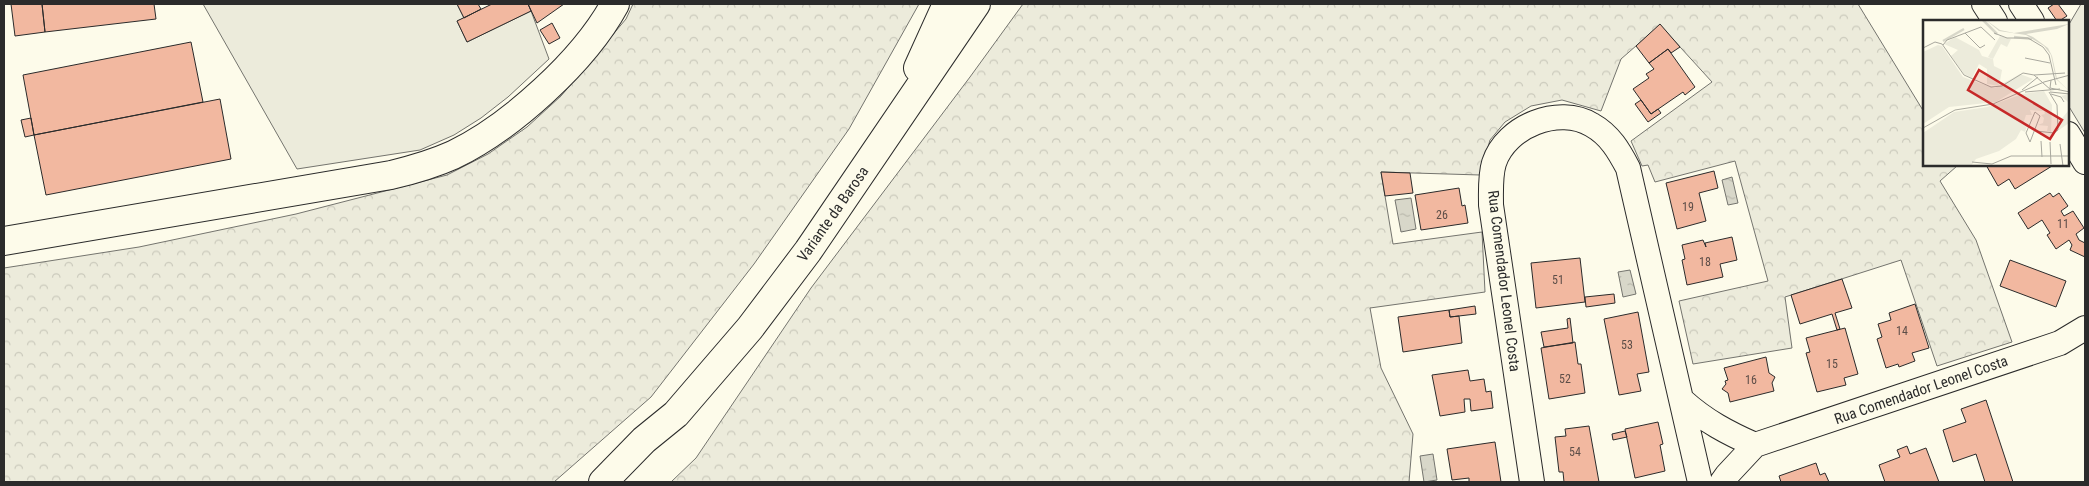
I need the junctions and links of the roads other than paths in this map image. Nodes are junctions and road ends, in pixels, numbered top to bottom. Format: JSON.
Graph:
{"nodes":[{"id":1,"x":615,"y":4,"type":"edge"},
{"id":2,"x":946,"y":4,"type":"edge"},
{"id":3,"x":976,"y":4,"type":"edge"},
{"id":4,"x":984,"y":4,"type":"edge"},
{"id":5,"x":1984,"y":4,"type":"edge"},
{"id":6,"x":2021,"y":4,"type":"edge"},
{"id":7,"x":1994,"y":20,"type":"edge"},
{"id":8,"x":2031,"y":20,"type":"edge"},
{"id":9,"x":955,"y":36,"type":"junction"},
{"id":10,"x":892,"y":130,"type":"junction"},
{"id":11,"x":2069,"y":136,"type":"edge"},
{"id":12,"x":2085,"y":162,"type":"edge"},
{"id":13,"x":4,"y":241,"type":"edge"},
{"id":14,"x":2085,"y":328,"type":"edge"},
{"id":15,"x":1683,"y":401,"type":"junction"},
{"id":16,"x":676,"y":414,"type":"junction"},
{"id":17,"x":1755,"y":445,"type":"junction"},
{"id":18,"x":604,"y":482,"type":"edge"},
{"id":19,"x":627,"y":482,"type":"edge"},
{"id":20,"x":1532,"y":482,"type":"edge"},
{"id":21,"x":1700,"y":482,"type":"edge"},
{"id":22,"x":1722,"y":482,"type":"edge"}],
"edges":[{"from":1,"to":13,"type":"main road"},
{"from":2,"to":10,"type":"main road"},
{"from":3,"to":9,"type":"main road","name":"Variante da Barosa"},
{"from":4,"to":9,"type":"main road"},
{"from":5,"to":7,"type":"street"},
{"from":6,"to":8,"type":"street"},
{"from":9,"to":10,"type":"main road","name":"Variante da Barosa"},
{"from":10,"to":16,"type":"main road","name":"Variante da Barosa"},
{"from":11,"to":12,"type":"street"},
{"from":14,"to":17,"type":"street","name":"Rua Comendador Leonel Costa"},
{"from":15,"to":17,"type":"street"},
{"from":15,"to":20,"type":"street","name":"Rua Comendador Leonel Costa"},
{"from":15,"to":21,"type":"street","name":"Rua Comendador Leonel Costa"},
{"from":16,"to":18,"type":"main road","name":"Variante da Barosa"},
{"from":16,"to":19,"type":"main road","name":"Variante da Barosa"},
{"from":17,"to":22,"type":"street","name":"Rua Comendador Leonel Costa"}]}
